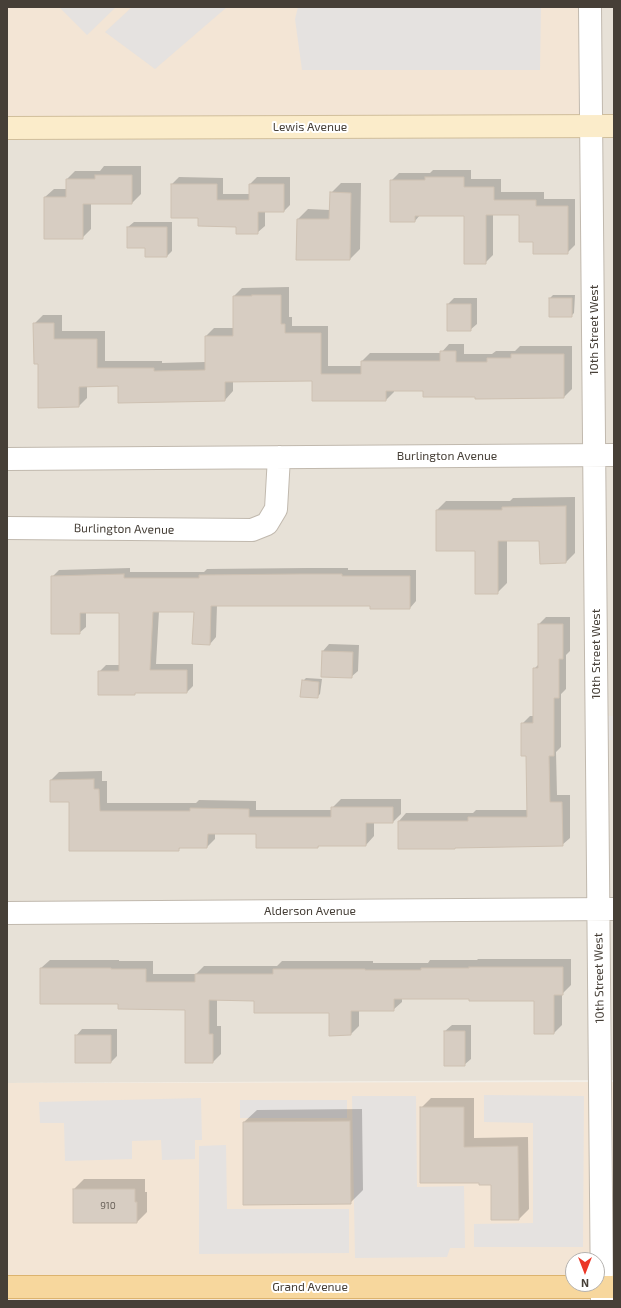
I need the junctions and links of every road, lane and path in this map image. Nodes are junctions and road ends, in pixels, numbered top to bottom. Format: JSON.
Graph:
{"nodes":[{"id":1,"x":590,"y":7,"type":"edge"},
{"id":2,"x":592,"y":126,"type":"junction"},
{"id":3,"x":614,"y":126,"type":"edge"},
{"id":4,"x":7,"y":128,"type":"edge"},
{"id":5,"x":604,"y":455,"type":"edge"},
{"id":6,"x":279,"y":457,"type":"junction"},
{"id":7,"x":7,"y":459,"type":"edge"},
{"id":8,"x":7,"y":528,"type":"edge"},
{"id":9,"x":606,"y":909,"type":"edge"},
{"id":10,"x":7,"y":913,"type":"edge"},
{"id":11,"x":7,"y":1287,"type":"edge"},
{"id":12,"x":606,"y":1291,"type":"edge"}],
"edges":[{"from":1,"to":2,"type":"street","name":"10th Street West"},
{"from":2,"to":3,"type":"street","name":"Lewis Avenue"},
{"from":2,"to":4,"type":"street","name":"Lewis Avenue"},
{"from":2,"to":5,"type":"street","name":"10th Street West"},
{"from":5,"to":6,"type":"street","name":"Burlington Avenue"},
{"from":5,"to":9,"type":"street","name":"10th Street West"},
{"from":6,"to":7,"type":"street","name":"Burlington Avenue"},
{"from":6,"to":8,"type":"street","name":"Burlington Avenue"},
{"from":9,"to":10,"type":"street","name":"Alderson Avenue"},
{"from":9,"to":12,"type":"street","name":"10th Street West"},
{"from":11,"to":12,"type":"main road","name":"Grand Avenue"}]}
